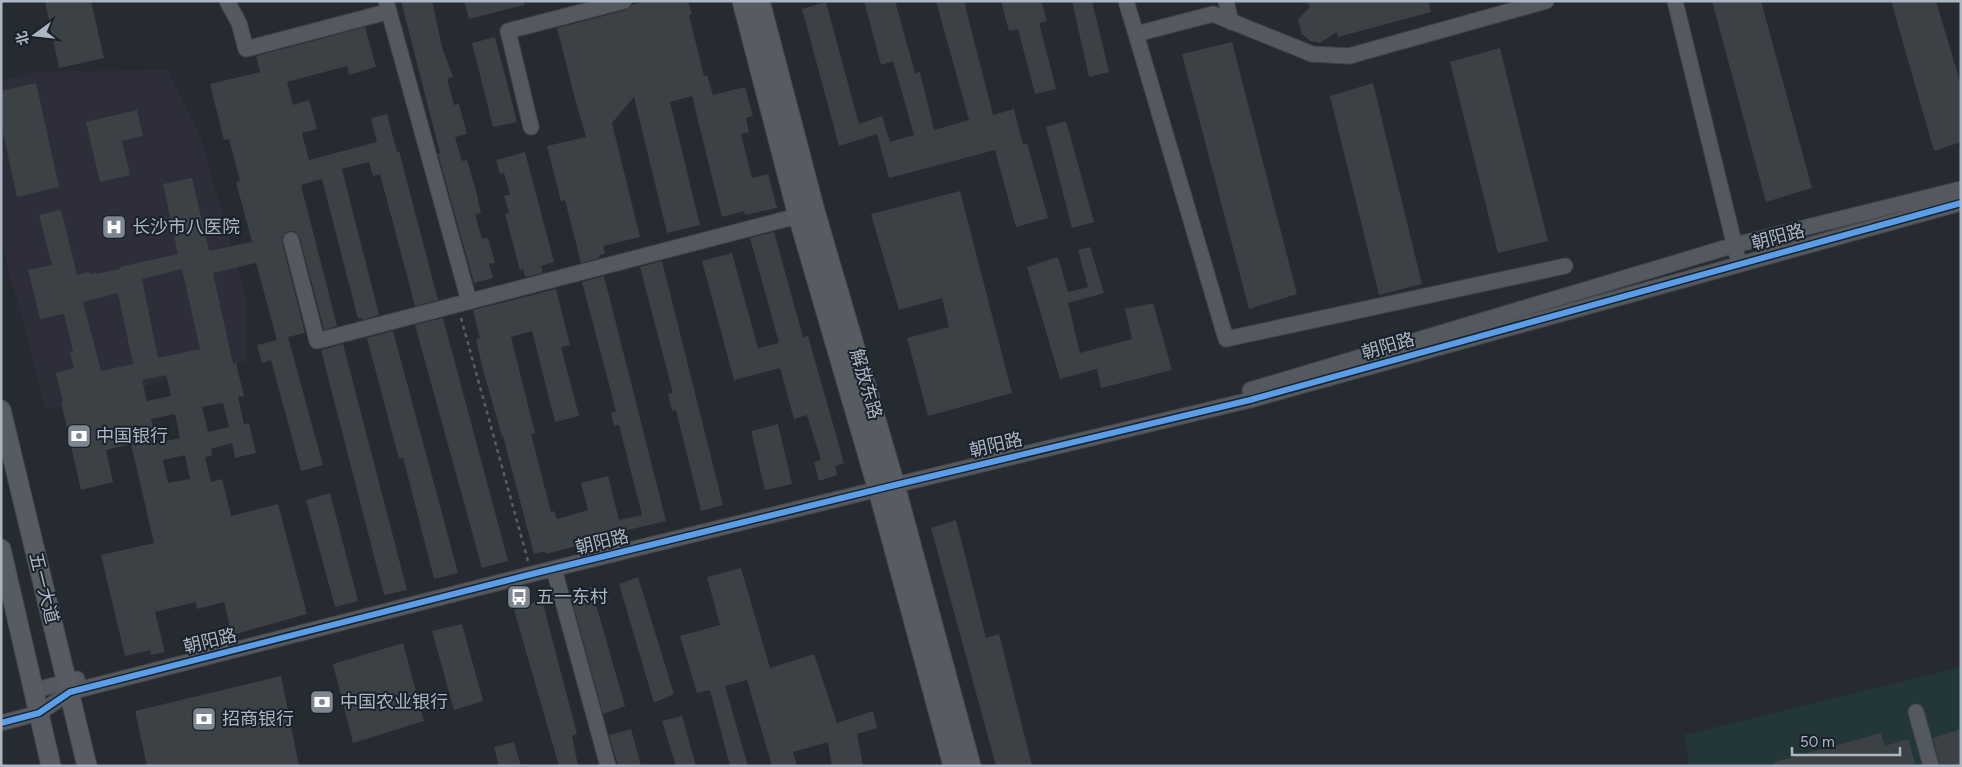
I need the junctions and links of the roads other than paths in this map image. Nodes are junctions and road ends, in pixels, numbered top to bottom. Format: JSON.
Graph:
{"nodes":[{"id":1,"x":227,"y":1,"type":"edge"},
{"id":2,"x":624,"y":1,"type":"edge"},
{"id":3,"x":742,"y":1,"type":"edge"},
{"id":4,"x":760,"y":1,"type":"edge"},
{"id":5,"x":1126,"y":1,"type":"edge"},
{"id":6,"x":1226,"y":1,"type":"edge"},
{"id":7,"x":1675,"y":1,"type":"edge"},
{"id":8,"x":1542,"y":2,"type":"edge"},
{"id":9,"x":382,"y":8,"type":"edge"},
{"id":10,"x":1231,"y":22,"type":"junction"},
{"id":11,"x":1136,"y":34,"type":"junction"},
{"id":12,"x":531,"y":127,"type":"dead end"},
{"id":13,"x":1961,"y":189,"type":"edge"},
{"id":14,"x":1961,"y":203,"type":"edge"},
{"id":15,"x":807,"y":214,"type":"junction"},
{"id":16,"x":291,"y":240,"type":"dead end"},
{"id":17,"x":1735,"y":245,"type":"junction"},
{"id":18,"x":1739,"y":263,"type":"junction"},
{"id":19,"x":1565,"y":266,"type":"dead end"},
{"id":20,"x":463,"y":303,"type":"junction"},
{"id":21,"x":1,"y":410,"type":"edge"},
{"id":22,"x":885,"y":483,"type":"junction"},
{"id":23,"x":1,"y":549,"type":"edge"},
{"id":24,"x":554,"y":569,"type":"junction"},
{"id":25,"x":69,"y":687,"type":"junction"},
{"id":26,"x":33,"y":691,"type":"junction"},
{"id":27,"x":1916,"y":712,"type":"dead end"},
{"id":28,"x":39,"y":713,"type":"junction"},
{"id":29,"x":1,"y":722,"type":"edge"},
{"id":30,"x":51,"y":766,"type":"edge"},
{"id":31,"x":87,"y":766,"type":"edge"},
{"id":32,"x":608,"y":766,"type":"edge"},
{"id":33,"x":953,"y":766,"type":"edge"},
{"id":34,"x":971,"y":766,"type":"edge"},
{"id":35,"x":1931,"y":766,"type":"edge"}],
"edges":[{"from":1,"to":9,"type":"street"},
{"from":2,"to":12,"type":"street"},
{"from":3,"to":15,"type":"main road","name":"解放东路"},
{"from":4,"to":15,"type":"main road","name":"解放东路"},
{"from":5,"to":11,"type":"street"},
{"from":6,"to":10,"type":"street"},
{"from":7,"to":17,"type":"street"},
{"from":8,"to":10,"type":"street"},
{"from":9,"to":20,"type":"street"},
{"from":10,"to":11,"type":"street"},
{"from":11,"to":19,"type":"street"},
{"from":13,"to":17,"type":"street","name":"朝阳路"},
{"from":14,"to":18,"type":"street","name":"朝阳路"},
{"from":15,"to":20,"type":"street"},
{"from":15,"to":22,"type":"main road","name":"解放东路"},
{"from":16,"to":20,"type":"street"},
{"from":17,"to":18,"type":"street"},
{"from":17,"to":22,"type":"street","name":"朝阳路"},
{"from":18,"to":22,"type":"street","name":"朝阳路"},
{"from":21,"to":25,"type":"main road","name":"五一大道"},
{"from":22,"to":24,"type":"street","name":"朝阳路"},
{"from":22,"to":25,"type":"street","name":"朝阳路"},
{"from":22,"to":33,"type":"main road","name":"解放东路"},
{"from":22,"to":34,"type":"main road","name":"解放东路"},
{"from":23,"to":26,"type":"main road","name":"五一大道"},
{"from":24,"to":25,"type":"street","name":"朝阳路"},
{"from":24,"to":32,"type":"street"},
{"from":25,"to":26,"type":"street","name":"朝阳路"},
{"from":25,"to":28,"type":"street","name":"朝阳路"},
{"from":25,"to":31,"type":"main road","name":"五一大道"},
{"from":26,"to":28,"type":"main road","name":"五一大道"},
{"from":27,"to":35,"type":"street"},
{"from":28,"to":29,"type":"street"},
{"from":28,"to":30,"type":"main road","name":"五一大道"}]}
